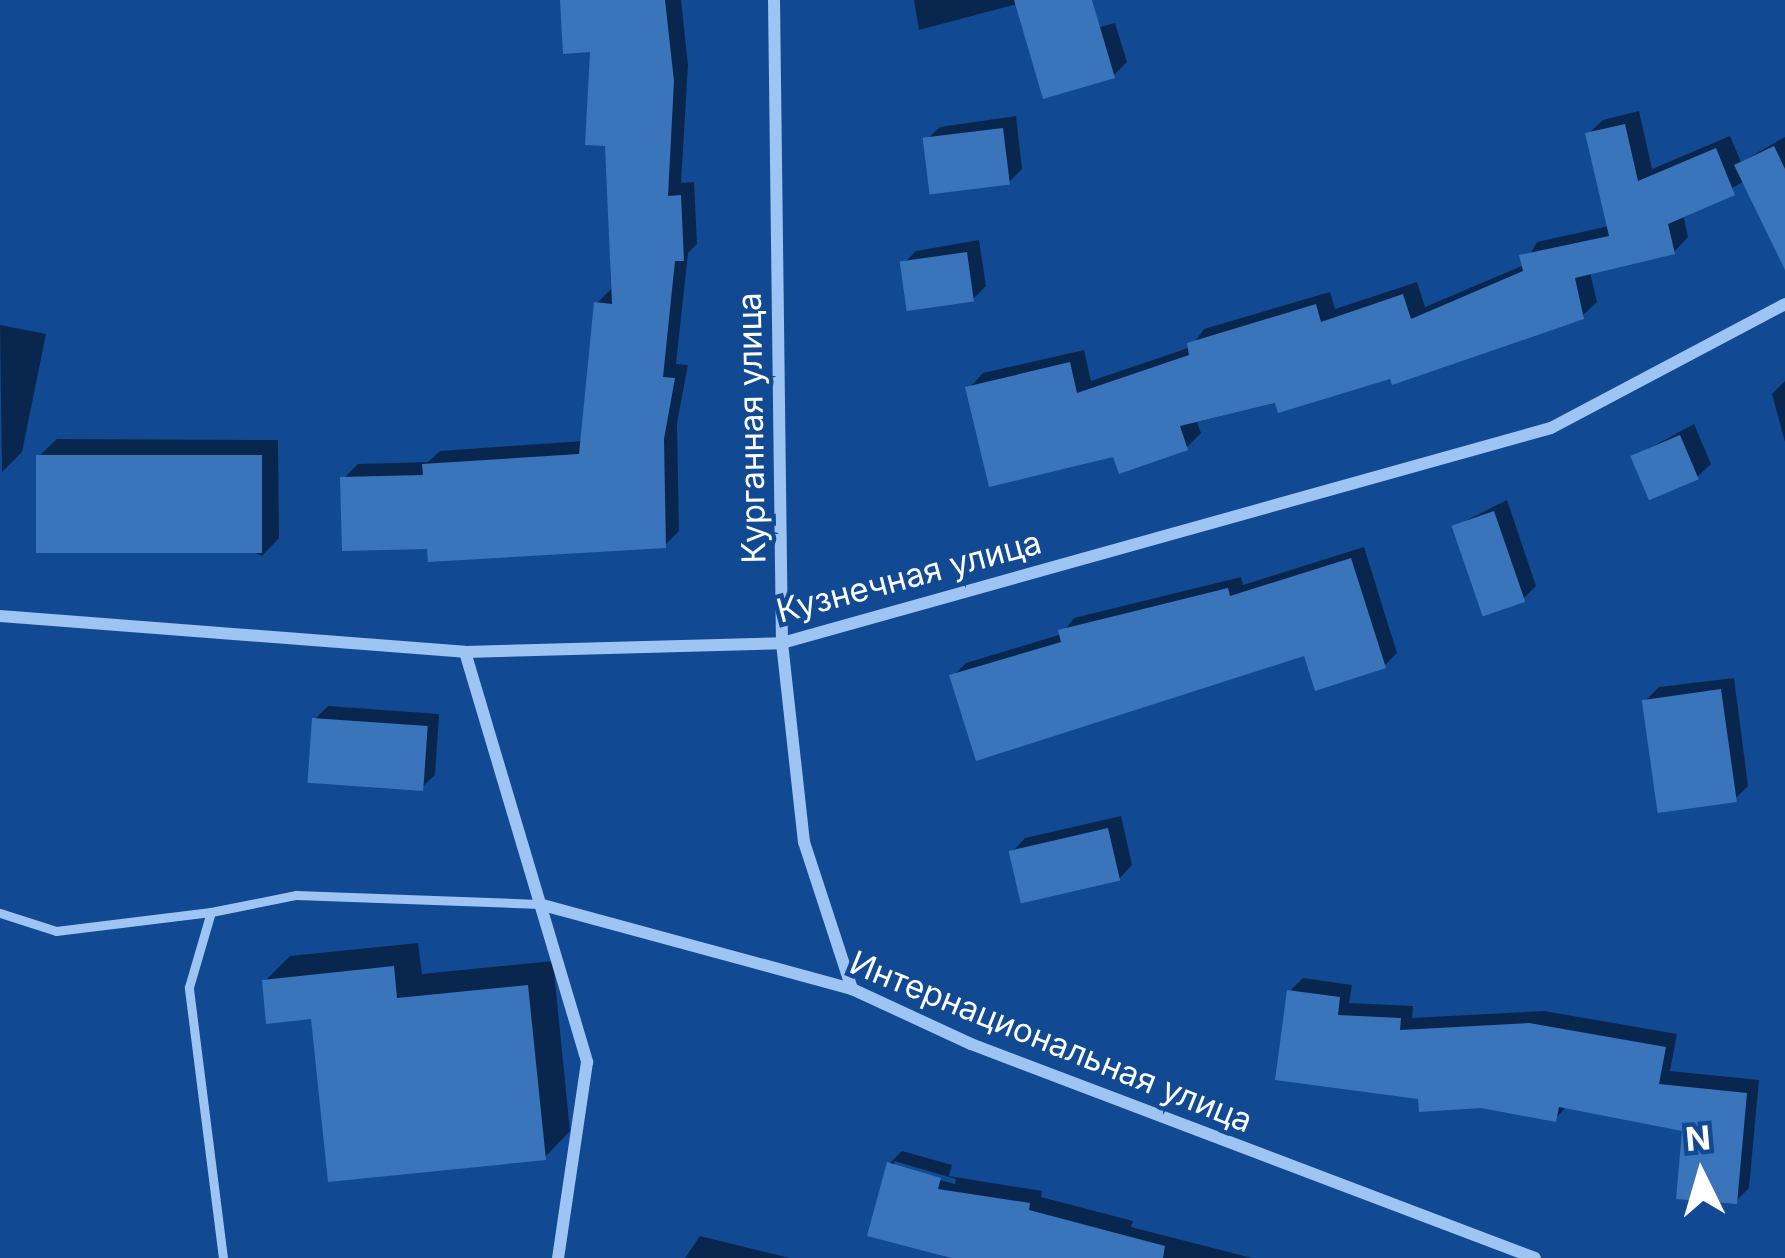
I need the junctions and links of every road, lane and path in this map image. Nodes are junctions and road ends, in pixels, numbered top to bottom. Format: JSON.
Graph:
{"nodes":[{"id":1,"x":774,"y":0,"type":"edge"},
{"id":2,"x":1785,"y":304,"type":"edge"},
{"id":3,"x":0,"y":616,"type":"edge"},
{"id":4,"x":782,"y":643,"type":"junction"},
{"id":5,"x":465,"y":652,"type":"junction"},
{"id":6,"x":539,"y":904,"type":"junction"},
{"id":7,"x":211,"y":912,"type":"junction"},
{"id":8,"x":0,"y":913,"type":"edge"},
{"id":9,"x":852,"y":989,"type":"junction"},
{"id":10,"x":223,"y":1258,"type":"edge"},
{"id":11,"x":559,"y":1258,"type":"edge"},
{"id":12,"x":1535,"y":1258,"type":"edge"}],
"edges":[{"from":1,"to":4,"type":"street","name":"Курганная улица"},
{"from":2,"to":4,"type":"street","name":"Кузнечная улица"},
{"from":3,"to":5,"type":"street","name":"Кузнечная улица"},
{"from":4,"to":5,"type":"street","name":"Кузнечная улица"},
{"from":4,"to":9,"type":"street","name":"Курганная улица"},
{"from":5,"to":6,"type":"street"},
{"from":6,"to":7,"type":"lane"},
{"from":6,"to":9,"type":"street","name":"Интернациональная улица"},
{"from":6,"to":11,"type":"street"},
{"from":7,"to":8,"type":"lane"},
{"from":7,"to":10,"type":"lane"},
{"from":9,"to":12,"type":"street","name":"Интернациональная улица"}]}
